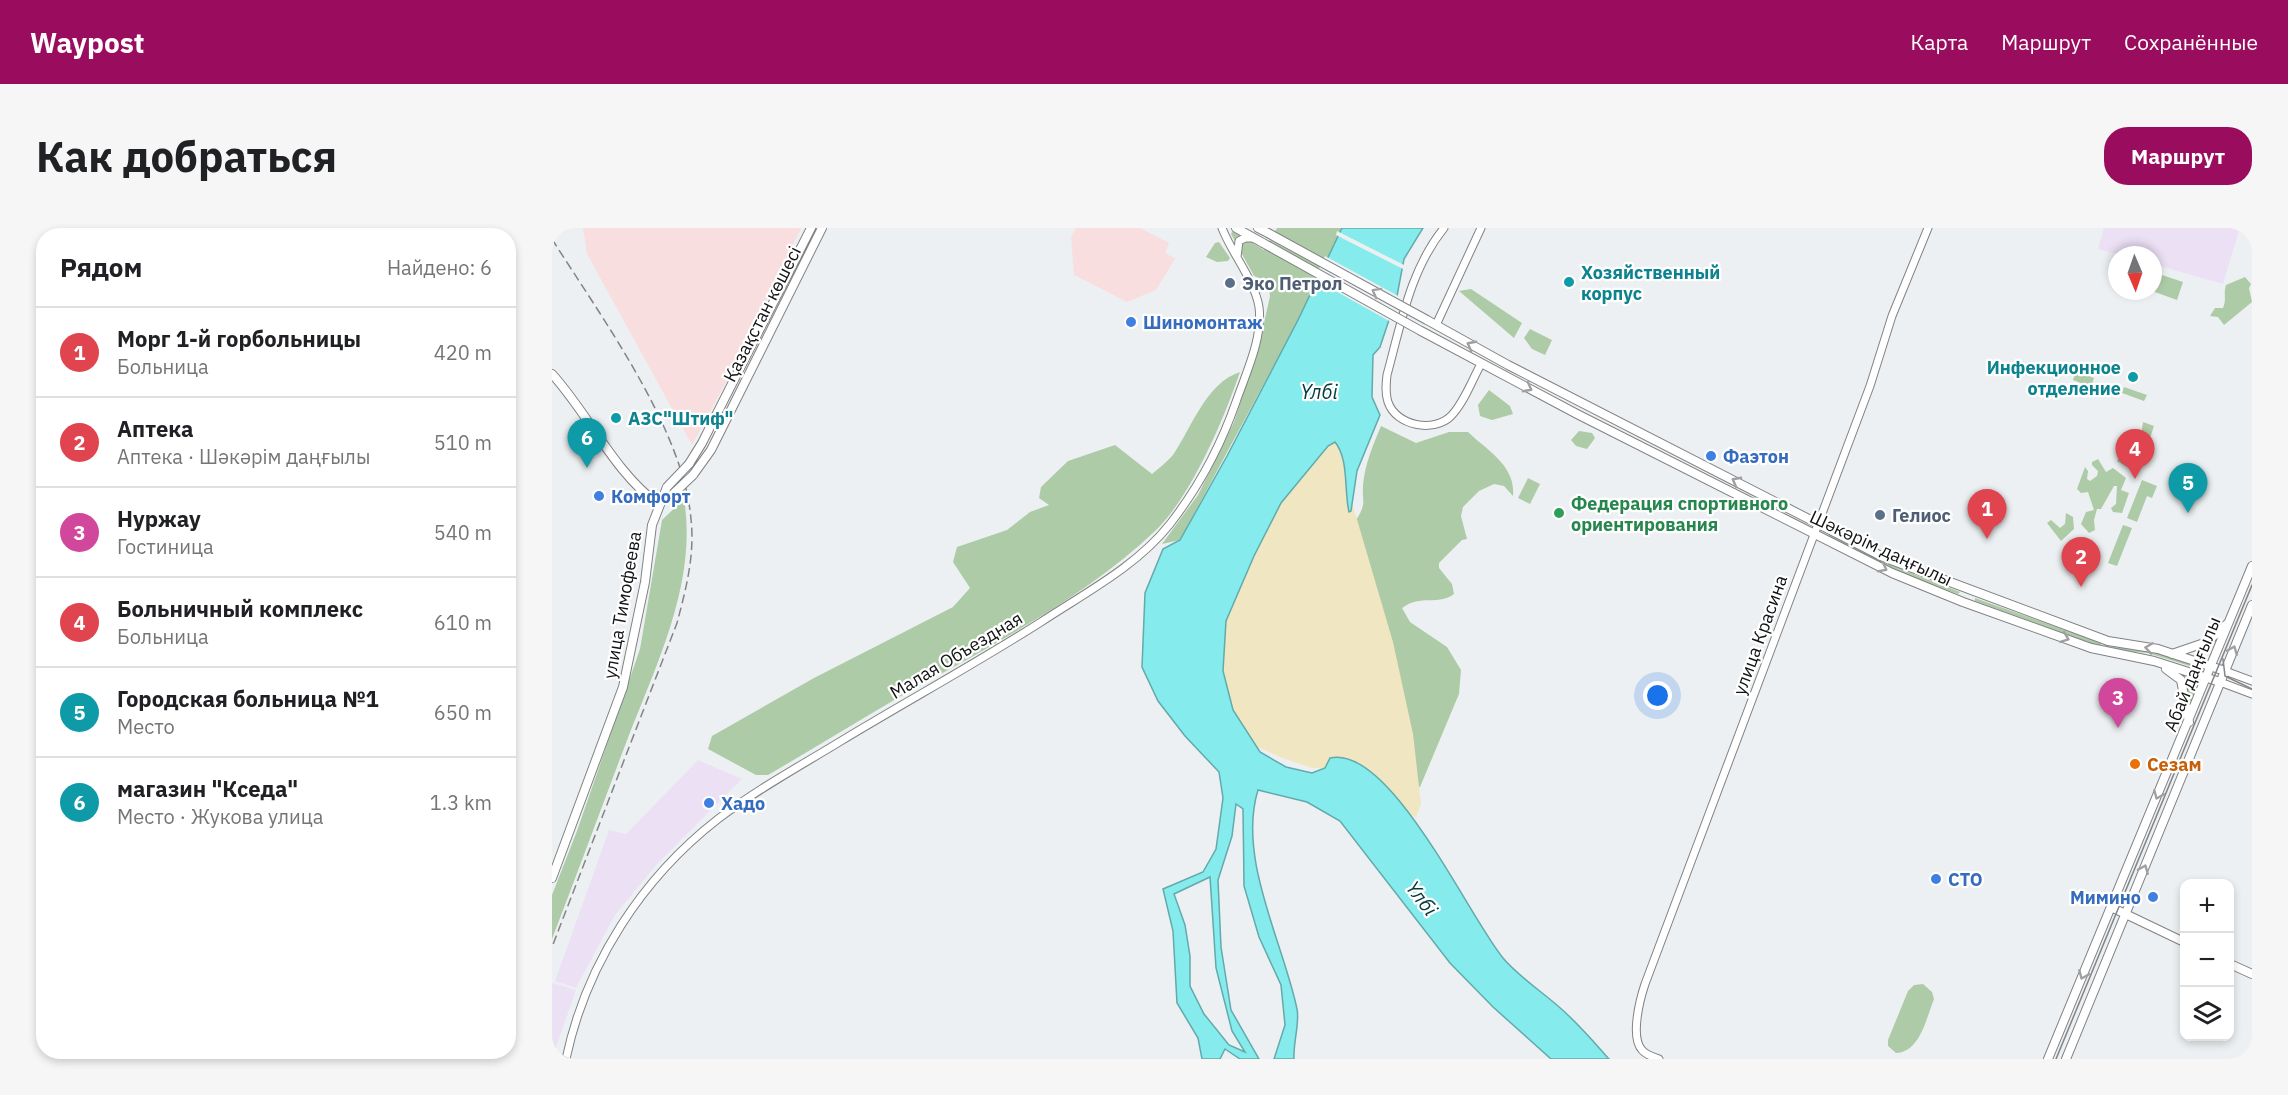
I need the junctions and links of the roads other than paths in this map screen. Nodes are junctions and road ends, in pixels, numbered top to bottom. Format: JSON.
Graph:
{"nodes":[{"id":1,"x":811,"y":228,"type":"edge"},
{"id":2,"x":822,"y":228,"type":"edge"},
{"id":3,"x":1222,"y":228,"type":"edge"},
{"id":4,"x":1236,"y":228,"type":"edge"},
{"id":5,"x":1444,"y":228,"type":"edge"},
{"id":6,"x":1481,"y":228,"type":"edge"},
{"id":7,"x":1928,"y":228,"type":"edge"},
{"id":8,"x":1264,"y":230,"type":"edge"},
{"id":9,"x":1259,"y":241,"type":"junction"},
{"id":10,"x":1237,"y":257,"type":"junction"},
{"id":11,"x":1436,"y":325,"type":"junction"},
{"id":12,"x":1481,"y":363,"type":"junction"},
{"id":13,"x":1508,"y":365,"type":"junction"},
{"id":14,"x":552,"y":374,"type":"edge"},
{"id":15,"x":1503,"y":375,"type":"junction"},
{"id":16,"x":1594,"y":409,"type":"junction"},
{"id":17,"x":1588,"y":420,"type":"junction"},
{"id":18,"x":1665,"y":443,"type":"junction"},
{"id":19,"x":1659,"y":456,"type":"junction"},
{"id":20,"x":667,"y":488,"type":"joint"},
{"id":21,"x":659,"y":506,"type":"junction"},
{"id":22,"x":1817,"y":523,"type":"junction"},
{"id":23,"x":1813,"y":532,"type":"junction"},
{"id":24,"x":2252,"y":567,"type":"edge"},
{"id":25,"x":1969,"y":591,"type":"junction"},
{"id":26,"x":1963,"y":602,"type":"junction"},
{"id":27,"x":2252,"y":604,"type":"edge"},
{"id":28,"x":2230,"y":621,"type":"junction"},
{"id":29,"x":2108,"y":641,"type":"junction"},
{"id":30,"x":2105,"y":652,"type":"junction"},
{"id":31,"x":2172,"y":654,"type":"junction"},
{"id":32,"x":2158,"y":662,"type":"junction"},
{"id":33,"x":2212,"y":667,"type":"junction"},
{"id":34,"x":2224,"y":671,"type":"junction"},
{"id":35,"x":2207,"y":678,"type":"junction"},
{"id":36,"x":2252,"y":681,"type":"edge"},
{"id":37,"x":2220,"y":682,"type":"junction"},
{"id":38,"x":2252,"y":693,"type":"edge"},
{"id":39,"x":2189,"y":722,"type":"junction"},
{"id":40,"x":552,"y":878,"type":"edge"},
{"id":41,"x":2113,"y":908,"type":"junction"},
{"id":42,"x":2126,"y":914,"type":"junction"},
{"id":43,"x":2180,"y":940,"type":"edge"},
{"id":44,"x":2234,"y":966,"type":"edge"},
{"id":45,"x":2252,"y":974,"type":"edge"},
{"id":46,"x":566,"y":1059,"type":"edge"},
{"id":47,"x":1659,"y":1059,"type":"edge"},
{"id":48,"x":2048,"y":1059,"type":"edge"},
{"id":49,"x":2066,"y":1059,"type":"edge"}],
"edges":[{"from":1,"to":20,"type":"main road","name":"Қазақстан көшесі","bridge":true},
{"from":2,"to":21,"type":"main road","name":"Қазақстан көшесі","bridge":true},
{"from":3,"to":10,"type":"main road","name":"Малая Объездная"},
{"from":4,"to":9,"type":"main road","name":"Шәкәрім даңғылы"},
{"from":5,"to":12,"type":"main road"},
{"from":6,"to":11,"type":"main road"},
{"from":7,"to":22,"type":"main road","name":"улица Красина"},
{"from":11,"to":8,"type":"main road","name":"Шәкәрім даңғылы","one_way":true,"bridge":true},
{"from":9,"to":10,"type":"main road"},
{"from":9,"to":12,"type":"main road","name":"Шәкәрім даңғылы","bridge":true},
{"from":10,"to":46,"type":"main road","name":"Малая Объездная"},
{"from":13,"to":11,"type":"main road","name":"Шәкәрім даңғылы","one_way":true},
{"from":12,"to":15,"type":"main road","name":"Шәкәрім даңғылы"},
{"from":13,"to":15,"type":"main road"},
{"from":13,"to":16,"type":"main road","name":"Шәкәрім даңғылы"},
{"from":14,"to":21,"type":"main road"},
{"from":15,"to":17,"type":"main road","name":"Шәкәрім даңғылы","one_way":true},
{"from":16,"to":17,"type":"main road"},
{"from":16,"to":18,"type":"main road","name":"Шәкәрім даңғылы"},
{"from":17,"to":19,"type":"main road","name":"Шәкәрім даңғылы"},
{"from":18,"to":19,"type":"main road"},
{"from":22,"to":18,"type":"main road","name":"Шәкәрім даңғылы","one_way":true},
{"from":19,"to":23,"type":"main road","name":"Шәкәрім даңғылы"},
{"from":20,"to":21,"type":"main road","name":"улица Тимофеева"},
{"from":21,"to":40,"type":"main road","name":"улица Тимофеева"},
{"from":22,"to":23,"type":"main road","name":"улица Красина"},
{"from":22,"to":25,"type":"main road","name":"Шәкәрім даңғылы"},
{"from":23,"to":26,"type":"main road","name":"Шәкәрім даңғылы","one_way":true},
{"from":23,"to":47,"type":"main road","name":"улица Красина"},
{"from":24,"to":28,"type":"main road","name":"Абай даңғылы"},
{"from":25,"to":26,"type":"main road"},
{"from":25,"to":29,"type":"main road","name":"Шәкәрім даңғылы"},
{"from":26,"to":30,"type":"main road","name":"Шәкәрім даңғылы","one_way":true},
{"from":34,"to":27,"type":"main road","name":"Абай даңғылы","one_way":true},
{"from":28,"to":31,"type":"main road"},
{"from":28,"to":33,"type":"main road","name":"Абай даңғылы"},
{"from":29,"to":30,"type":"main road"},
{"from":31,"to":29,"type":"main road","name":"Шәкәрім даңғылы","one_way":true},
{"from":30,"to":32,"type":"main road","name":"Шәкәрім даңғылы"},
{"from":31,"to":33,"type":"main road","name":"Шәкәрім даңғылы"},
{"from":32,"to":35,"type":"main road","name":"Шәкәрім даңғылы"},
{"from":32,"to":39,"type":"main road"},
{"from":33,"to":34,"type":"main road","name":"Шәкәрім даңғылы"},
{"from":33,"to":35,"type":"main road","name":"Абай даңғылы"},
{"from":34,"to":36,"type":"main road","name":"Шәкәрім даңғылы"},
{"from":34,"to":37,"type":"main road","name":"Абай даңғылы"},
{"from":35,"to":37,"type":"main road","name":"Шәкәрім даңғылы"},
{"from":35,"to":39,"type":"main road","name":"Абай даңғылы"},
{"from":37,"to":38,"type":"main road","name":"Шәкәрім даңғылы"},
{"from":42,"to":37,"type":"main road","name":"Абай даңғылы","one_way":true},
{"from":39,"to":41,"type":"main road","name":"Абай даңғылы","one_way":true},
{"from":41,"to":42,"type":"main road"},
{"from":41,"to":48,"type":"main road","name":"Абай даңғылы","one_way":true},
{"from":42,"to":43,"type":"main road"},
{"from":42,"to":49,"type":"main road","name":"Абай даңғылы"},
{"from":44,"to":45,"type":"main road"}]}
